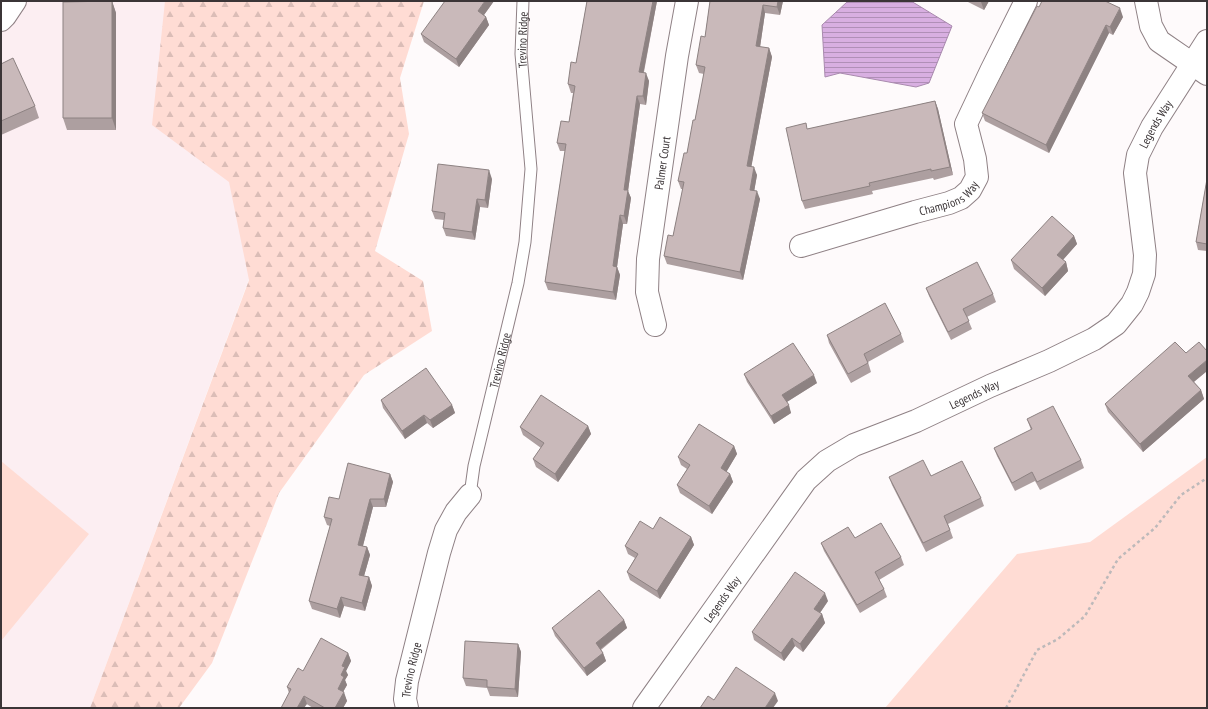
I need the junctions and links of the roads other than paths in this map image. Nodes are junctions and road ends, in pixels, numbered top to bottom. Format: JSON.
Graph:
{"nodes":[{"id":1,"x":15,"y":1,"type":"edge"},
{"id":2,"x":523,"y":1,"type":"edge"},
{"id":3,"x":687,"y":1,"type":"edge"},
{"id":4,"x":1026,"y":1,"type":"edge"},
{"id":5,"x":1146,"y":1,"type":"edge"},
{"id":6,"x":1,"y":20,"type":"edge"},
{"id":7,"x":1207,"y":41,"type":"edge"},
{"id":8,"x":1200,"y":69,"type":"edge"},
{"id":9,"x":801,"y":246,"type":"dead end"},
{"id":10,"x":655,"y":325,"type":"dead end"},
{"id":11,"x":470,"y":495,"type":"joint"},
{"id":12,"x":407,"y":708,"type":"edge"},
{"id":13,"x":644,"y":708,"type":"edge"}],
"edges":[{"from":1,"to":6,"type":"street"},
{"from":2,"to":11,"type":"lane","name":"Trevino Ridge"},
{"from":3,"to":10,"type":"street","name":"Palmer Court"},
{"from":4,"to":9,"type":"street","name":"Champions Way"},
{"from":5,"to":8,"type":"street"},
{"from":7,"to":8,"type":"street","name":"Legends Way"},
{"from":8,"to":13,"type":"street","name":"Legends Way"},
{"from":11,"to":12,"type":"street","name":"Trevino Ridge"}]}
